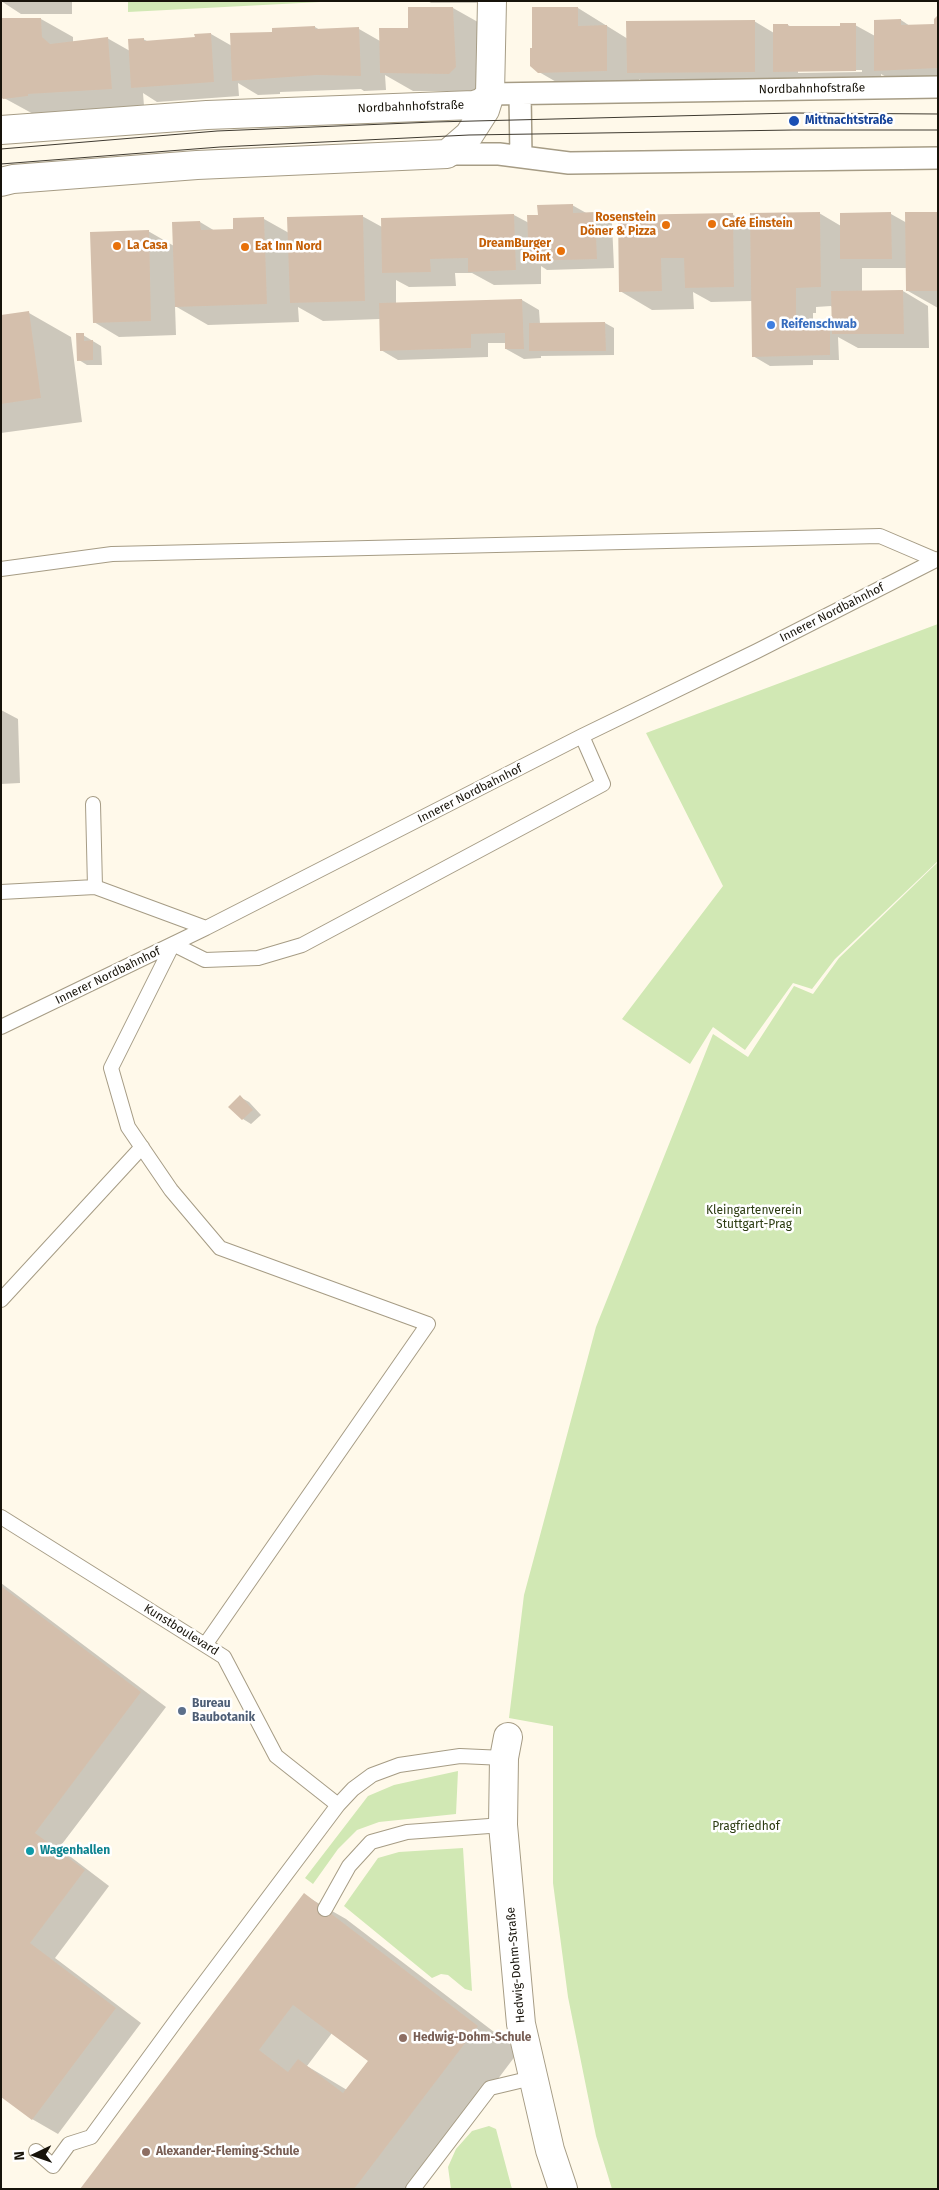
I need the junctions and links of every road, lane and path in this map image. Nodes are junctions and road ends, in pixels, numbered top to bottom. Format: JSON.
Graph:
{"nodes":[{"id":1,"x":492,"y":1,"type":"edge"},
{"id":2,"x":938,"y":87,"type":"edge"},
{"id":3,"x":490,"y":94,"type":"junction"},
{"id":4,"x":520,"y":94,"type":"junction"},
{"id":5,"x":1,"y":130,"type":"edge"},
{"id":6,"x":446,"y":154,"type":"junction"},
{"id":7,"x":521,"y":157,"type":"junction"},
{"id":8,"x":938,"y":158,"type":"edge"},
{"id":9,"x":1,"y":182,"type":"edge"},
{"id":10,"x":937,"y":560,"type":"edge"},
{"id":11,"x":1,"y":569,"type":"edge"},
{"id":12,"x":582,"y":736,"type":"junction"},
{"id":13,"x":93,"y":804,"type":"dead end"},
{"id":14,"x":94,"y":887,"type":"junction"},
{"id":15,"x":1,"y":892,"type":"edge"},
{"id":16,"x":206,"y":928,"type":"junction"},
{"id":17,"x":173,"y":944,"type":"junction"},
{"id":18,"x":1,"y":1027,"type":"edge"},
{"id":19,"x":142,"y":1147,"type":"junction"},
{"id":20,"x":1,"y":1300,"type":"edge"},
{"id":21,"x":1,"y":1517,"type":"edge"},
{"id":22,"x":205,"y":1646,"type":"junction"},
{"id":23,"x":506,"y":1748,"type":"joint"},
{"id":24,"x":338,"y":1805,"type":"junction"},
{"id":25,"x":502,"y":1824,"type":"junction"},
{"id":26,"x":325,"y":1909,"type":"dead end"},
{"id":27,"x":532,"y":2078,"type":"junction"},
{"id":28,"x":36,"y":2151,"type":"dead end"},
{"id":29,"x":413,"y":2189,"type":"edge"},
{"id":30,"x":563,"y":2189,"type":"edge"}],
"edges":[{"from":1,"to":3,"type":"street"},
{"from":2,"to":4,"type":"street","name":"Nordbahnhofstraße"},
{"from":3,"to":4,"type":"street","name":"Nordbahnhofstraße"},
{"from":3,"to":5,"type":"street","name":"Nordbahnhofstraße"},
{"from":3,"to":6,"type":"street"},
{"from":4,"to":7,"type":"street"},
{"from":6,"to":7,"type":"street"},
{"from":6,"to":9,"type":"street"},
{"from":7,"to":8,"type":"street"},
{"from":10,"to":11,"type":"lane"},
{"from":10,"to":12,"type":"lane","name":"Innerer Nordbahnhof"},
{"from":12,"to":16,"type":"lane","name":"Innerer Nordbahnhof"},
{"from":12,"to":17,"type":"lane"},
{"from":13,"to":14,"type":"lane"},
{"from":14,"to":15,"type":"lane"},
{"from":14,"to":16,"type":"lane"},
{"from":16,"to":17,"type":"lane","name":"Innerer Nordbahnhof"},
{"from":17,"to":18,"type":"lane","name":"Innerer Nordbahnhof"},
{"from":17,"to":19,"type":"lane"},
{"from":19,"to":20,"type":"lane"},
{"from":19,"to":22,"type":"lane"},
{"from":21,"to":22,"type":"lane","name":"Kunstboulevard"},
{"from":22,"to":24,"type":"lane","name":"Kunstboulevard"},
{"from":23,"to":24,"type":"lane"},
{"from":23,"to":25,"type":"street","name":"Hedwig-Dohm-Straße"},
{"from":24,"to":28,"type":"lane"},
{"from":25,"to":26,"type":"lane"},
{"from":25,"to":27,"type":"street","name":"Hedwig-Dohm-Straße"},
{"from":27,"to":29,"type":"lane"},
{"from":27,"to":30,"type":"street","name":"Hedwig-Dohm-Straße"}]}
